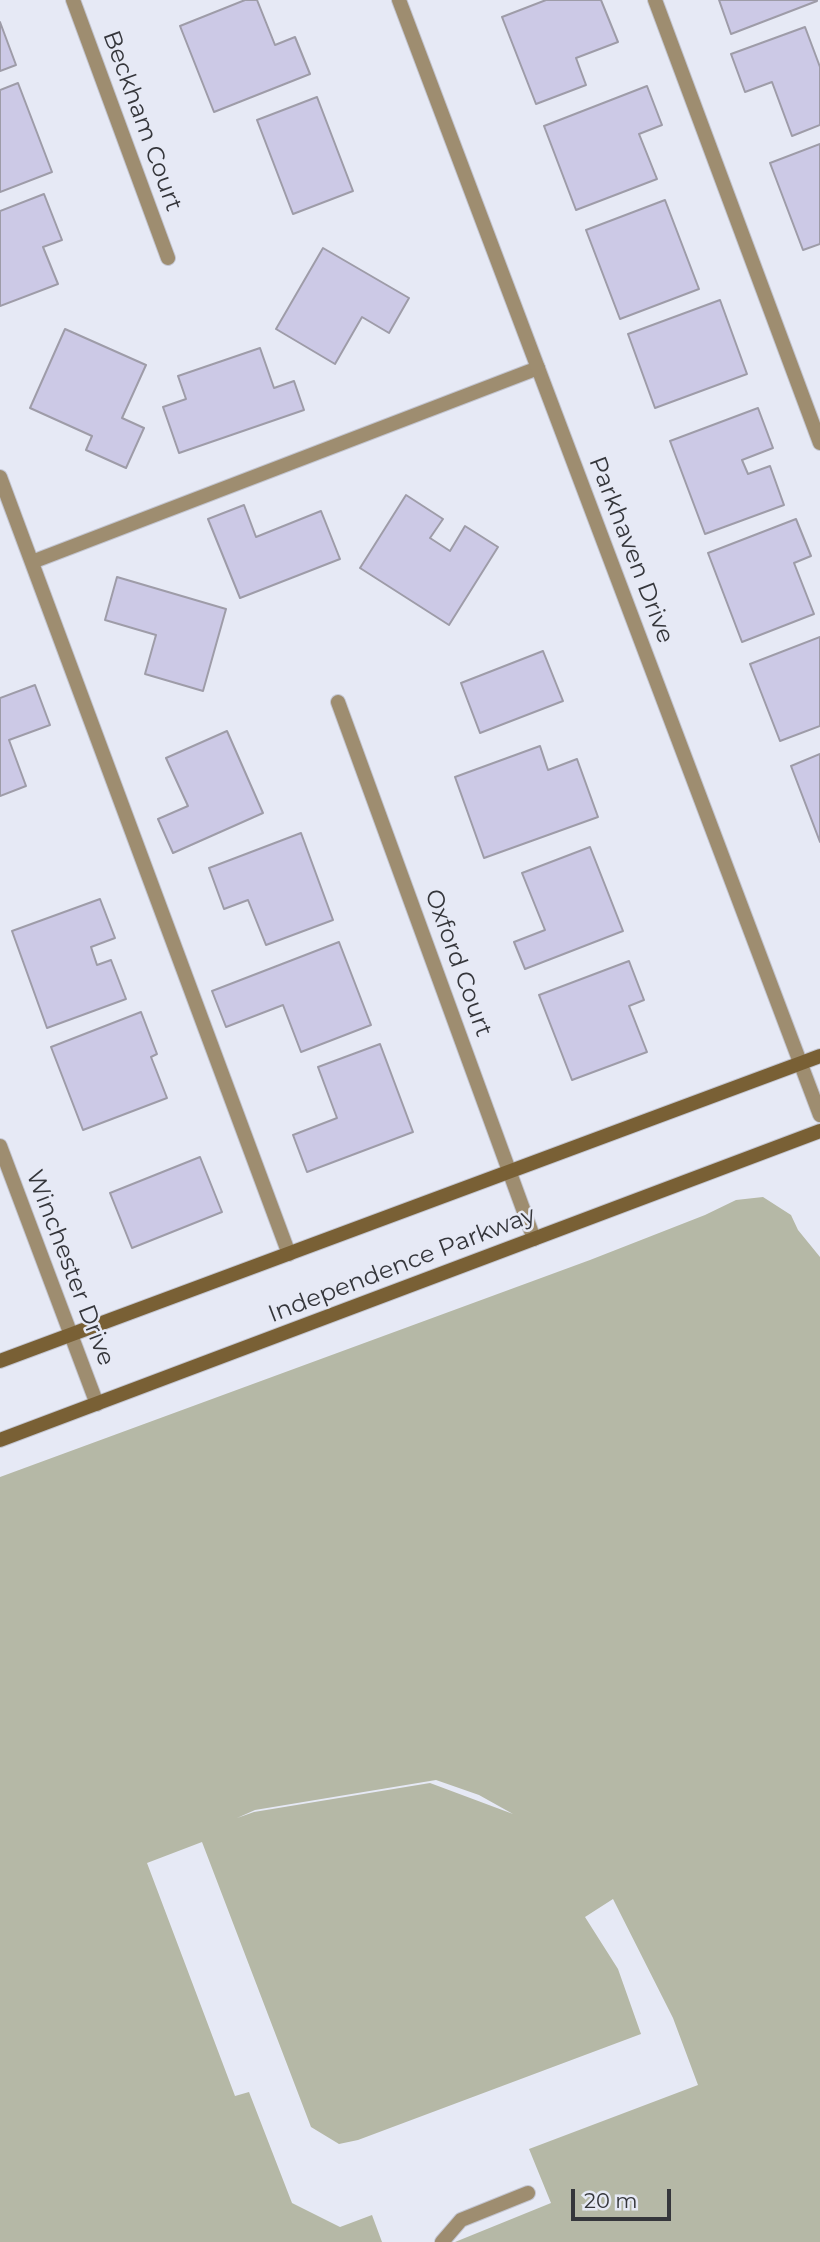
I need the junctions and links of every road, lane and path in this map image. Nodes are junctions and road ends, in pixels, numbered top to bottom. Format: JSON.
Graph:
{"nodes":[{"id":1,"x":73,"y":0,"type":"edge"},
{"id":2,"x":400,"y":0,"type":"edge"},
{"id":3,"x":655,"y":0,"type":"edge"},
{"id":4,"x":168,"y":258,"type":"dead end"},
{"id":5,"x":538,"y":368,"type":"junction"},
{"id":6,"x":820,"y":443,"type":"edge"},
{"id":7,"x":0,"y":477,"type":"edge"},
{"id":8,"x":32,"y":562,"type":"junction"},
{"id":9,"x":338,"y":702,"type":"dead end"},
{"id":10,"x":820,"y":1056,"type":"edge"},
{"id":11,"x":801,"y":1063,"type":"junction"},
{"id":12,"x":820,"y":1115,"type":"edge"},
{"id":13,"x":820,"y":1131,"type":"edge"},
{"id":14,"x":0,"y":1146,"type":"edge"},
{"id":15,"x":510,"y":1172,"type":"junction"},
{"id":16,"x":534,"y":1239,"type":"junction"},
{"id":17,"x":289,"y":1254,"type":"junction"},
{"id":18,"x":70,"y":1336,"type":"junction"},
{"id":19,"x":0,"y":1361,"type":"edge"},
{"id":20,"x":97,"y":1405,"type":"junction"},
{"id":21,"x":0,"y":1440,"type":"edge"},
{"id":22,"x":528,"y":2193,"type":"dead end"},
{"id":23,"x":442,"y":2242,"type":"edge"}],
"edges":[{"from":1,"to":4,"type":"street","name":"Beckham Court"},
{"from":2,"to":5,"type":"street","name":"Parkhaven Drive"},
{"from":3,"to":6,"type":"street"},
{"from":5,"to":8,"type":"street"},
{"from":5,"to":11,"type":"street","name":"Parkhaven Drive"},
{"from":7,"to":8,"type":"street"},
{"from":8,"to":17,"type":"street"},
{"from":9,"to":15,"type":"street","name":"Oxford Court"},
{"from":10,"to":11,"type":"main road","name":"Independence Parkway"},
{"from":11,"to":12,"type":"street","name":"Parkhaven Drive"},
{"from":11,"to":15,"type":"main road","name":"Independence Parkway"},
{"from":13,"to":16,"type":"main road","name":"Independence Parkway"},
{"from":14,"to":18,"type":"street","name":"Winchester Drive"},
{"from":15,"to":16,"type":"street","name":"Oxford Court"},
{"from":15,"to":17,"type":"main road","name":"Independence Parkway"},
{"from":16,"to":20,"type":"main road","name":"Independence Parkway"},
{"from":17,"to":18,"type":"main road","name":"Independence Parkway"},
{"from":18,"to":19,"type":"main road","name":"Independence Parkway"},
{"from":18,"to":20,"type":"street","name":"Winchester Drive"},
{"from":20,"to":21,"type":"main road","name":"Independence Parkway"},
{"from":22,"to":23,"type":"street"}]}
